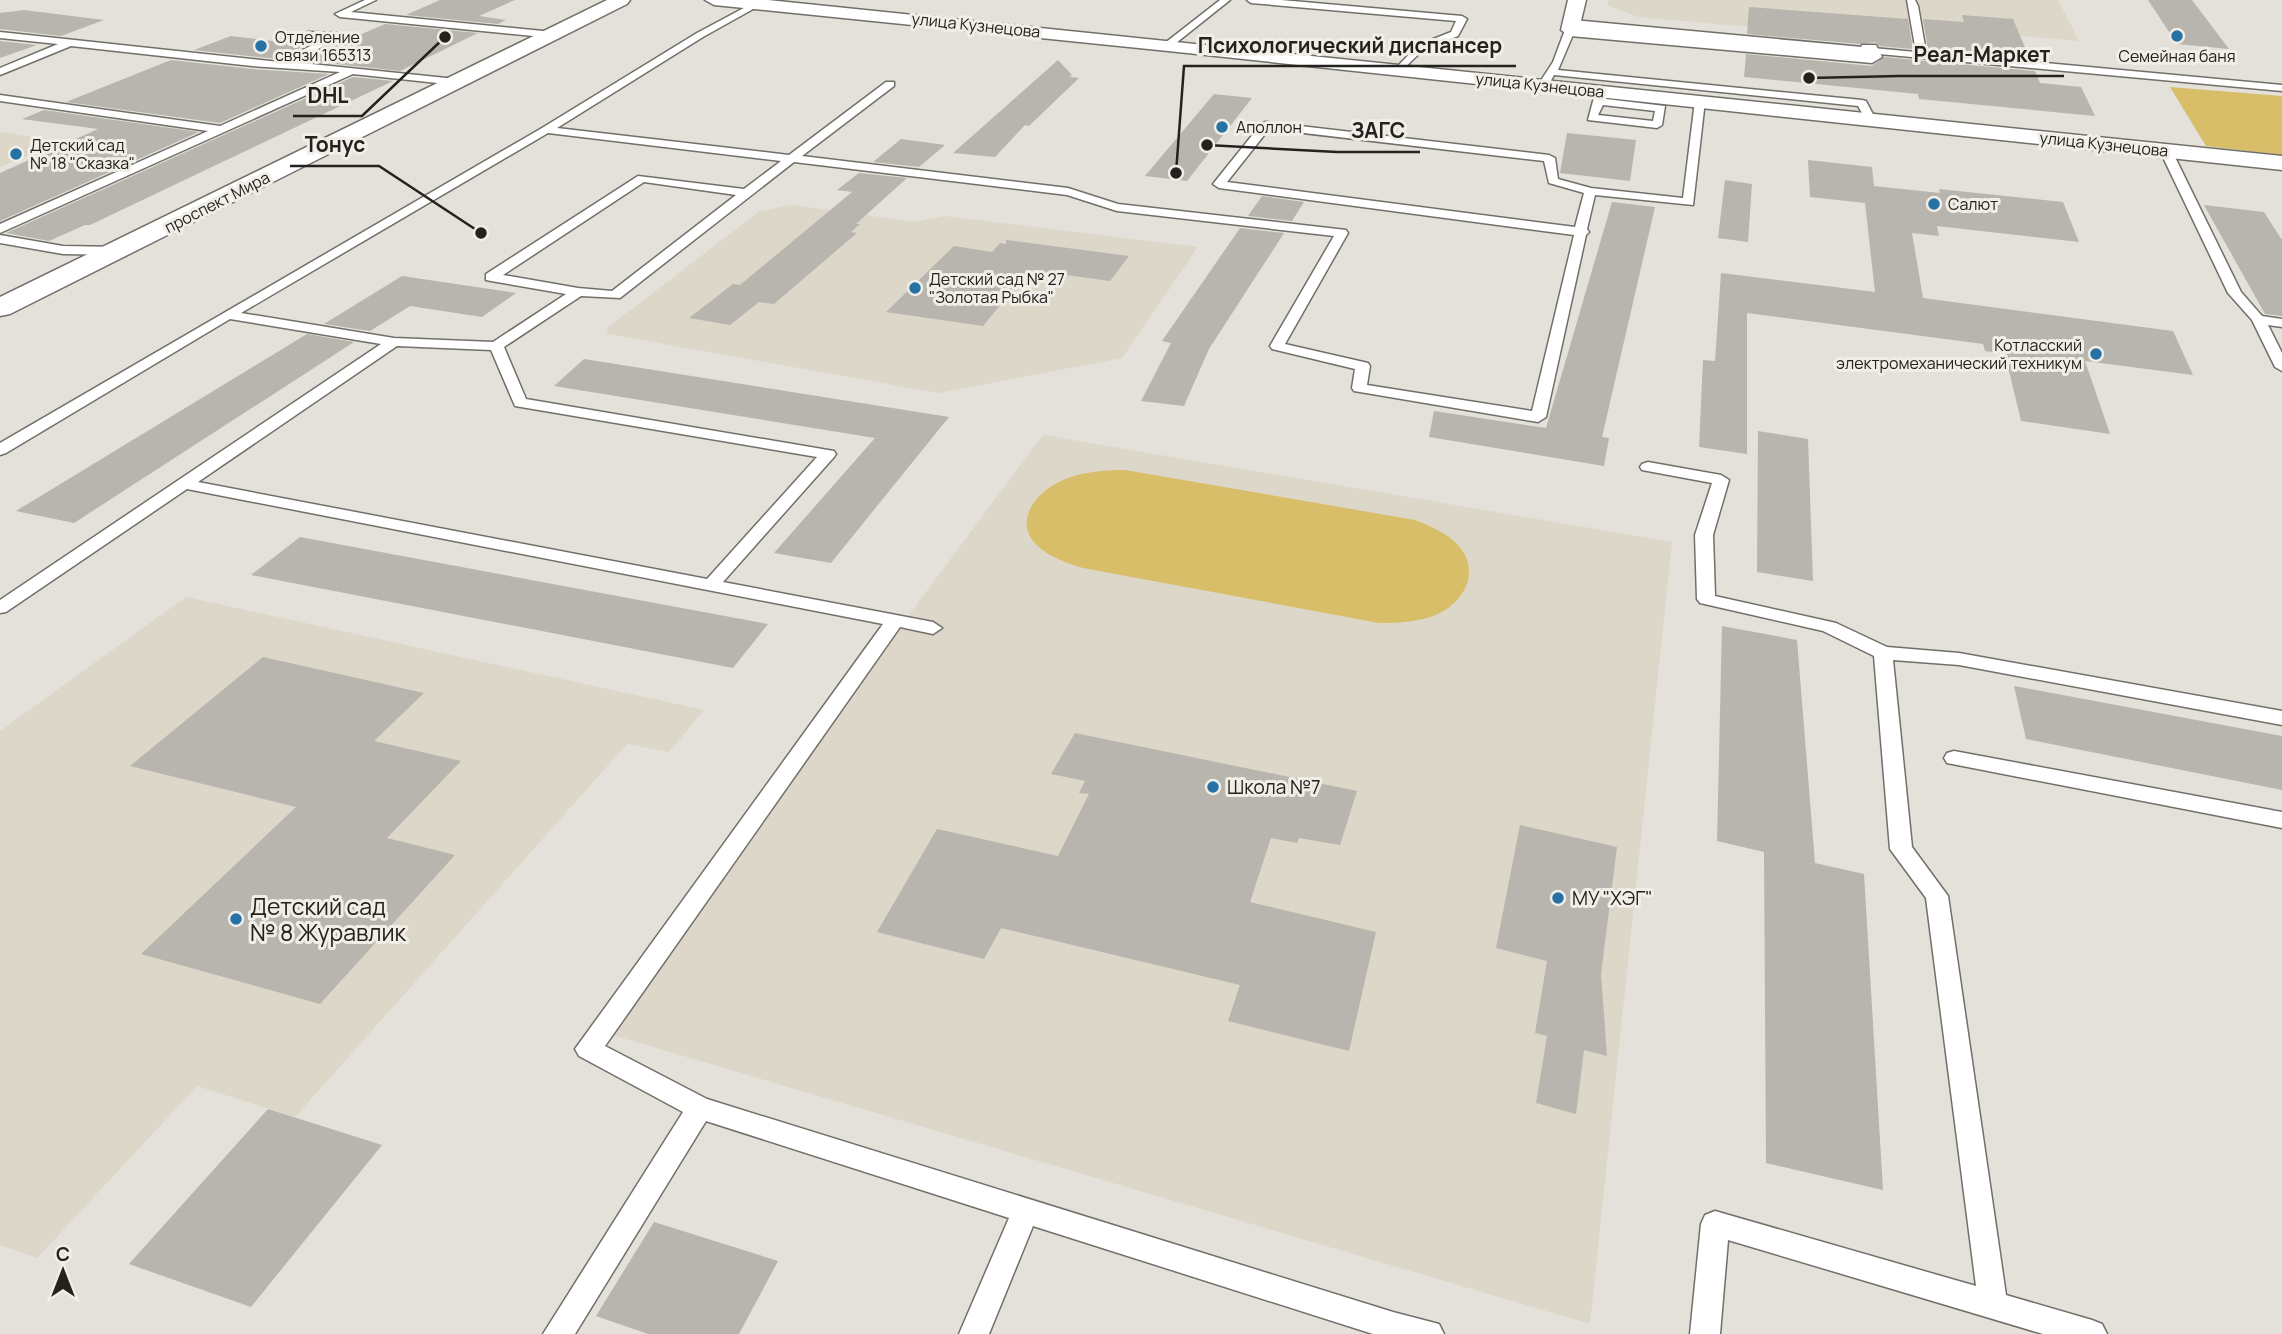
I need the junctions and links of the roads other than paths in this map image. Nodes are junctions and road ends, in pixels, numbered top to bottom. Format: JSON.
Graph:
{"nodes":[{"id":1,"x":372,"y":0,"type":"edge"},
{"id":2,"x":621,"y":0,"type":"edge"},
{"id":3,"x":715,"y":0,"type":"edge"},
{"id":4,"x":1226,"y":0,"type":"edge"},
{"id":5,"x":1251,"y":0,"type":"edge"},
{"id":6,"x":1577,"y":0,"type":"edge"},
{"id":7,"x":1911,"y":0,"type":"edge"},
{"id":8,"x":790,"y":3,"type":"edge"},
{"id":9,"x":758,"y":4,"type":"junction"},
{"id":10,"x":1572,"y":26,"type":"junction"},
{"id":11,"x":0,"y":34,"type":"edge"},
{"id":12,"x":311,"y":34,"type":"dead end"},
{"id":13,"x":553,"y":35,"type":"junction"},
{"id":14,"x":72,"y":42,"type":"junction"},
{"id":15,"x":1168,"y":45,"type":"junction"},
{"id":16,"x":1869,"y":49,"type":"joint"},
{"id":17,"x":1921,"y":53,"type":"junction"},
{"id":18,"x":279,"y":65,"type":"junction"},
{"id":19,"x":1400,"y":69,"type":"junction"},
{"id":20,"x":354,"y":70,"type":"junction"},
{"id":21,"x":0,"y":72,"type":"edge"},
{"id":22,"x":1547,"y":79,"type":"junction"},
{"id":23,"x":456,"y":82,"type":"junction"},
{"id":24,"x":890,"y":84,"type":"dead end"},
{"id":25,"x":2282,"y":88,"type":"edge"},
{"id":26,"x":1601,"y":96,"type":"junction"},
{"id":27,"x":0,"y":99,"type":"edge"},
{"id":28,"x":1700,"y":101,"type":"junction"},
{"id":29,"x":1871,"y":120,"type":"junction"},
{"id":30,"x":225,"y":130,"type":"junction"},
{"id":31,"x":546,"y":130,"type":"junction"},
{"id":32,"x":2166,"y":151,"type":"junction"},
{"id":33,"x":791,"y":160,"type":"junction"},
{"id":34,"x":2282,"y":163,"type":"edge"},
{"id":35,"x":1590,"y":191,"type":"junction"},
{"id":36,"x":746,"y":193,"type":"junction"},
{"id":37,"x":0,"y":229,"type":"edge"},
{"id":38,"x":1583,"y":232,"type":"junction"},
{"id":39,"x":0,"y":239,"type":"edge"},
{"id":40,"x":120,"y":251,"type":"junction"},
{"id":41,"x":578,"y":292,"type":"junction"},
{"id":42,"x":0,"y":308,"type":"edge"},
{"id":43,"x":229,"y":315,"type":"junction"},
{"id":44,"x":2258,"y":319,"type":"junction"},
{"id":45,"x":2282,"y":323,"type":"edge"},
{"id":46,"x":394,"y":342,"type":"junction"},
{"id":47,"x":496,"y":346,"type":"junction"},
{"id":48,"x":2282,"y":367,"type":"edge"},
{"id":49,"x":0,"y":450,"type":"edge"},
{"id":50,"x":1648,"y":467,"type":"dead end"},
{"id":51,"x":185,"y":484,"type":"junction"},
{"id":52,"x":711,"y":586,"type":"junction"},
{"id":53,"x":0,"y":608,"type":"edge"},
{"id":54,"x":895,"y":621,"type":"junction"},
{"id":55,"x":933,"y":628,"type":"dead end"},
{"id":56,"x":1883,"y":653,"type":"junction"},
{"id":57,"x":2282,"y":718,"type":"edge"},
{"id":58,"x":1954,"y":758,"type":"dead end"},
{"id":59,"x":2282,"y":820,"type":"edge"},
{"id":60,"x":700,"y":1108,"type":"junction"},
{"id":61,"x":1026,"y":1210,"type":"junction"},
{"id":62,"x":1993,"y":1306,"type":"junction"},
{"id":63,"x":1392,"y":1330,"type":"edge"},
{"id":64,"x":558,"y":1334,"type":"edge"},
{"id":65,"x":974,"y":1334,"type":"edge"},
{"id":66,"x":1429,"y":1334,"type":"edge"},
{"id":67,"x":1705,"y":1334,"type":"edge"},
{"id":68,"x":2092,"y":1334,"type":"edge"}],
"edges":[{"from":1,"to":13,"type":"lane"},
{"from":2,"to":13,"type":"street","name":"проспект Мира"},
{"from":3,"to":9,"type":"street","name":"улица Кузнецова"},
{"from":4,"to":15,"type":"lane"},
{"from":5,"to":19,"type":"lane"},
{"from":6,"to":10,"type":"street"},
{"from":7,"to":17,"type":"lane"},
{"from":8,"to":9,"type":"street","name":"улица Кузнецова"},
{"from":8,"to":15,"type":"street","name":"улица Кузнецова"},
{"from":9,"to":31,"type":"lane"},
{"from":10,"to":16,"type":"street"},
{"from":10,"to":22,"type":"lane"},
{"from":11,"to":14,"type":"lane"},
{"from":12,"to":18,"type":"lane"},
{"from":13,"to":23,"type":"street","name":"проспект Мира"},
{"from":14,"to":18,"type":"lane"},
{"from":14,"to":21,"type":"lane"},
{"from":15,"to":19,"type":"street","name":"улица Кузнецова"},
{"from":16,"to":17,"type":"lane"},
{"from":17,"to":25,"type":"lane"},
{"from":18,"to":20,"type":"lane"},
{"from":19,"to":22,"type":"street","name":"улица Кузнецова"},
{"from":20,"to":23,"type":"lane"},
{"from":20,"to":30,"type":"lane"},
{"from":22,"to":26,"type":"street","name":"улица Кузнецова"},
{"from":22,"to":29,"type":"lane"},
{"from":23,"to":40,"type":"street","name":"проспект Мира"},
{"from":24,"to":33,"type":"lane"},
{"from":26,"to":26,"type":"lane"},
{"from":26,"to":28,"type":"street","name":"улица Кузнецова"},
{"from":27,"to":30,"type":"lane"},
{"from":28,"to":29,"type":"street","name":"улица Кузнецова"},
{"from":28,"to":35,"type":"lane"},
{"from":29,"to":32,"type":"street","name":"улица Кузнецова"},
{"from":30,"to":37,"type":"lane"},
{"from":31,"to":33,"type":"lane"},
{"from":31,"to":43,"type":"lane"},
{"from":32,"to":34,"type":"street","name":"улица Кузнецова"},
{"from":32,"to":44,"type":"lane"},
{"from":33,"to":36,"type":"lane"},
{"from":33,"to":38,"type":"lane"},
{"from":35,"to":38,"type":"lane"},
{"from":35,"to":38,"type":"lane"},
{"from":36,"to":41,"type":"lane"},
{"from":36,"to":41,"type":"lane"},
{"from":39,"to":40,"type":"lane"},
{"from":40,"to":42,"type":"street","name":"проспект Мира"},
{"from":41,"to":47,"type":"lane"},
{"from":43,"to":46,"type":"lane"},
{"from":43,"to":49,"type":"lane"},
{"from":44,"to":45,"type":"lane"},
{"from":44,"to":48,"type":"lane"},
{"from":46,"to":47,"type":"lane"},
{"from":46,"to":51,"type":"lane"},
{"from":47,"to":52,"type":"lane"},
{"from":50,"to":56,"type":"lane"},
{"from":51,"to":52,"type":"lane"},
{"from":51,"to":53,"type":"lane"},
{"from":52,"to":54,"type":"lane"},
{"from":54,"to":55,"type":"lane"},
{"from":54,"to":60,"type":"lane"},
{"from":56,"to":57,"type":"lane"},
{"from":56,"to":62,"type":"lane"},
{"from":58,"to":59,"type":"lane"},
{"from":60,"to":61,"type":"lane"},
{"from":60,"to":64,"type":"lane"},
{"from":61,"to":63,"type":"lane"},
{"from":61,"to":65,"type":"lane"},
{"from":62,"to":67,"type":"lane"},
{"from":62,"to":68,"type":"lane"},
{"from":63,"to":66,"type":"lane"}]}
